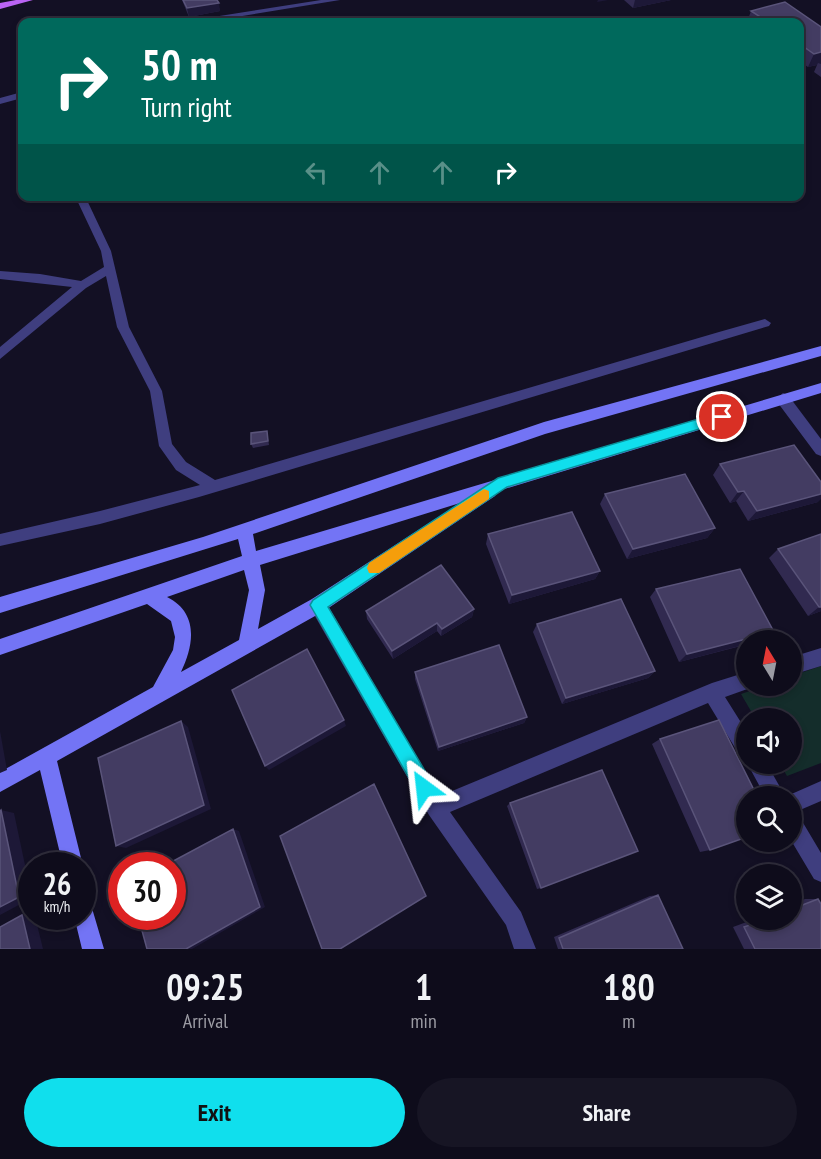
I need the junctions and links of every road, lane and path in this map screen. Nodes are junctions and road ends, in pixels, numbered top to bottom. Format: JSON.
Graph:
{"nodes":[{"id":1,"x":8,"y":0,"type":"edge"},
{"id":2,"x":29,"y":0,"type":"edge"},
{"id":3,"x":336,"y":0,"type":"edge"},
{"id":4,"x":0,"y":4,"type":"edge"},
{"id":5,"x":220,"y":18,"type":"edge"},
{"id":6,"x":18,"y":96,"type":"edge"},
{"id":7,"x":0,"y":101,"type":"edge"},
{"id":8,"x":82,"y":201,"type":"edge"},
{"id":9,"x":110,"y":269,"type":"junction"},
{"id":10,"x":0,"y":275,"type":"edge"},
{"id":11,"x":82,"y":285,"type":"junction"},
{"id":12,"x":765,"y":323,"type":"dead end"},
{"id":13,"x":821,"y":351,"type":"edge"},
{"id":14,"x":0,"y":354,"type":"edge"},
{"id":15,"x":821,"y":388,"type":"edge"},
{"id":16,"x":783,"y":399,"type":"junction"},
{"id":17,"x":821,"y":450,"type":"edge"},
{"id":18,"x":503,"y":483,"type":"junction"},
{"id":19,"x":213,"y":486,"type":"junction"},
{"id":20,"x":244,"y":531,"type":"junction"},
{"id":21,"x":0,"y":540,"type":"edge"},
{"id":22,"x":251,"y":560,"type":"junction"},
{"id":23,"x":148,"y":596,"type":"junction"},
{"id":24,"x":0,"y":605,"type":"edge"},
{"id":25,"x":318,"y":605,"type":"junction"},
{"id":26,"x":246,"y":646,"type":"junction"},
{"id":27,"x":0,"y":647,"type":"edge"},
{"id":28,"x":821,"y":657,"type":"edge"},
{"id":29,"x":802,"y":663,"type":"edge"},
{"id":30,"x":736,"y":684,"type":"edge"},
{"id":31,"x":160,"y":692,"type":"junction"},
{"id":32,"x":712,"y":692,"type":"junction"},
{"id":33,"x":736,"y":731,"type":"edge"},
{"id":34,"x":47,"y":758,"type":"junction"},
{"id":35,"x":0,"y":782,"type":"edge"},
{"id":36,"x":821,"y":791,"type":"edge"},
{"id":37,"x":802,"y":800,"type":"edge"},
{"id":38,"x":436,"y":808,"type":"junction"},
{"id":39,"x":802,"y":840,"type":"edge"},
{"id":40,"x":70,"y":852,"type":"edge"},
{"id":41,"x":821,"y":872,"type":"edge"},
{"id":42,"x":88,"y":930,"type":"edge"},
{"id":43,"x":93,"y":949,"type":"edge"},
{"id":44,"x":525,"y":949,"type":"edge"}],
"edges":[{"from":1,"to":4,"type":"main road"},
{"from":2,"to":4,"type":"main road"},
{"from":3,"to":5,"type":"lane"},
{"from":6,"to":7,"type":"lane"},
{"from":8,"to":9,"type":"lane"},
{"from":9,"to":11,"type":"lane"},
{"from":9,"to":19,"type":"lane"},
{"from":10,"to":11,"type":"lane"},
{"from":11,"to":14,"type":"lane"},
{"from":12,"to":19,"type":"lane"},
{"from":13,"to":20,"type":"main road"},
{"from":15,"to":16,"type":"main road"},
{"from":16,"to":17,"type":"street"},
{"from":16,"to":18,"type":"main road"},
{"from":18,"to":22,"type":"main road"},
{"from":18,"to":25,"type":"main road"},
{"from":19,"to":21,"type":"lane"},
{"from":20,"to":22,"type":"main road"},
{"from":20,"to":24,"type":"main road"},
{"from":22,"to":23,"type":"main road"},
{"from":22,"to":26,"type":"main road"},
{"from":23,"to":27,"type":"main road"},
{"from":23,"to":31,"type":"main road"},
{"from":25,"to":26,"type":"main road"},
{"from":25,"to":38,"type":"street"},
{"from":26,"to":31,"type":"main road"},
{"from":28,"to":29,"type":"street"},
{"from":30,"to":32,"type":"street"},
{"from":31,"to":34,"type":"main road"},
{"from":32,"to":33,"type":"street"},
{"from":32,"to":38,"type":"street"},
{"from":34,"to":35,"type":"main road"},
{"from":34,"to":40,"type":"main road"},
{"from":36,"to":37,"type":"street"},
{"from":38,"to":44,"type":"street"},
{"from":39,"to":41,"type":"street"},
{"from":42,"to":43,"type":"main road"}]}
